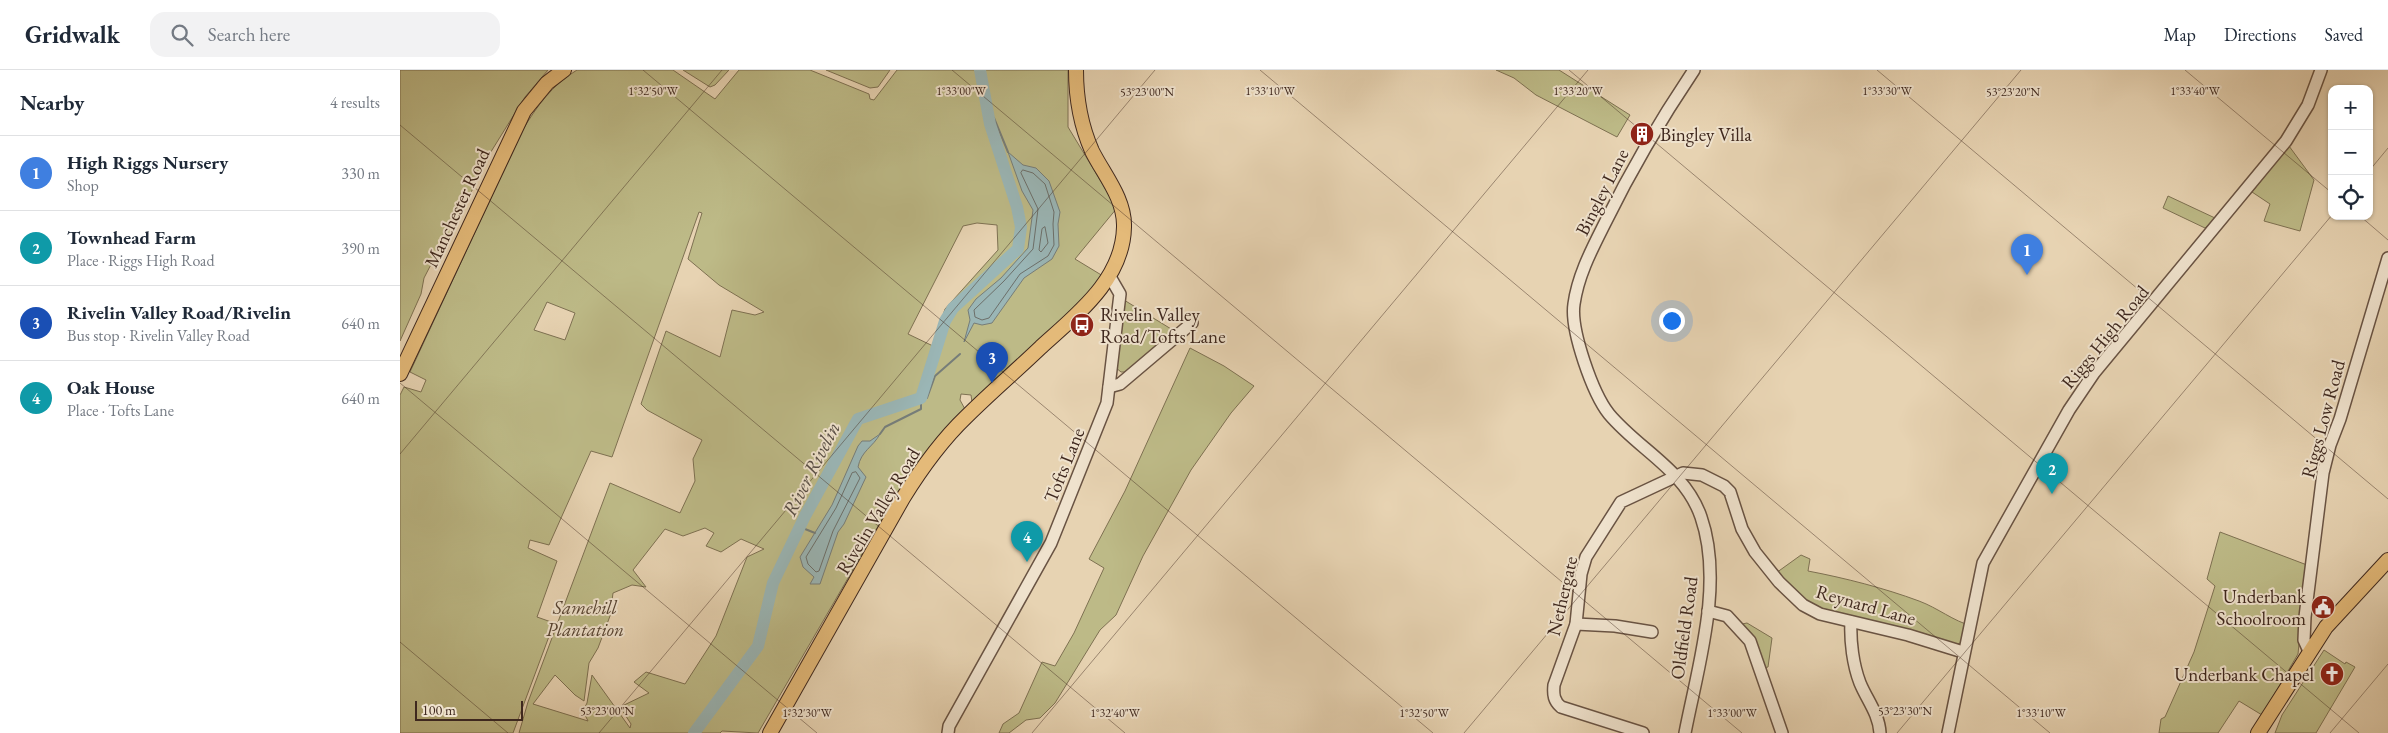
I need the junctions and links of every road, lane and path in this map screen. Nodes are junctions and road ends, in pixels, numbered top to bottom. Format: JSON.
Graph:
{"nodes":[{"id":1,"x":564,"y":70,"type":"edge"},
{"id":2,"x":1076,"y":70,"type":"edge"},
{"id":3,"x":1694,"y":70,"type":"edge"},
{"id":4,"x":2321,"y":70,"type":"edge"},
{"id":5,"x":2388,"y":258,"type":"edge"},
{"id":6,"x":1109,"y":275,"type":"junction"},
{"id":7,"x":1192,"y":323,"type":"dead end"},
{"id":8,"x":400,"y":374,"type":"edge"},
{"id":9,"x":1110,"y":387,"type":"junction"},
{"id":10,"x":1677,"y":476,"type":"junction"},
{"id":11,"x":2388,"y":560,"type":"edge"},
{"id":12,"x":1708,"y":611,"type":"junction"},
{"id":13,"x":1851,"y":622,"type":"junction"},
{"id":14,"x":1576,"y":624,"type":"junction"},
{"id":15,"x":1652,"y":632,"type":"dead end"},
{"id":16,"x":2309,"y":651,"type":"junction"},
{"id":17,"x":1964,"y":652,"type":"junction"},
{"id":18,"x":770,"y":733,"type":"edge"},
{"id":19,"x":948,"y":733,"type":"edge"},
{"id":20,"x":1642,"y":733,"type":"edge"},
{"id":21,"x":1685,"y":733,"type":"edge"},
{"id":22,"x":1782,"y":733,"type":"edge"},
{"id":23,"x":1880,"y":733,"type":"edge"},
{"id":24,"x":1948,"y":733,"type":"edge"},
{"id":25,"x":2258,"y":733,"type":"edge"}],
"edges":[{"from":1,"to":8,"type":"main road","name":"Manchester Road"},
{"from":2,"to":6,"type":"main road","name":"Rivelin Valley Road"},
{"from":3,"to":10,"type":"street","name":"Bingley Lane"},
{"from":4,"to":17,"type":"street","name":"Riggs High Road"},
{"from":5,"to":16,"type":"street","name":"Riggs Low Road"},
{"from":6,"to":9,"type":"street","name":"Tofts Lane"},
{"from":6,"to":18,"type":"main road","name":"Rivelin Valley Road"},
{"from":7,"to":9,"type":"street"},
{"from":9,"to":19,"type":"street","name":"Tofts Lane"},
{"from":10,"to":12,"type":"street","name":"Oldfield Road"},
{"from":10,"to":13,"type":"street","name":"Reynard Lane"},
{"from":10,"to":14,"type":"street","name":"Nethergate"},
{"from":11,"to":16,"type":"main road"},
{"from":12,"to":21,"type":"street","name":"Oldfield Road"},
{"from":12,"to":22,"type":"street"},
{"from":13,"to":17,"type":"street","name":"Reynard Lane"},
{"from":13,"to":23,"type":"street"},
{"from":14,"to":15,"type":"street"},
{"from":14,"to":20,"type":"street","name":"Nethergate"},
{"from":16,"to":25,"type":"main road"},
{"from":17,"to":24,"type":"street","name":"Riggs High Road"}]}
